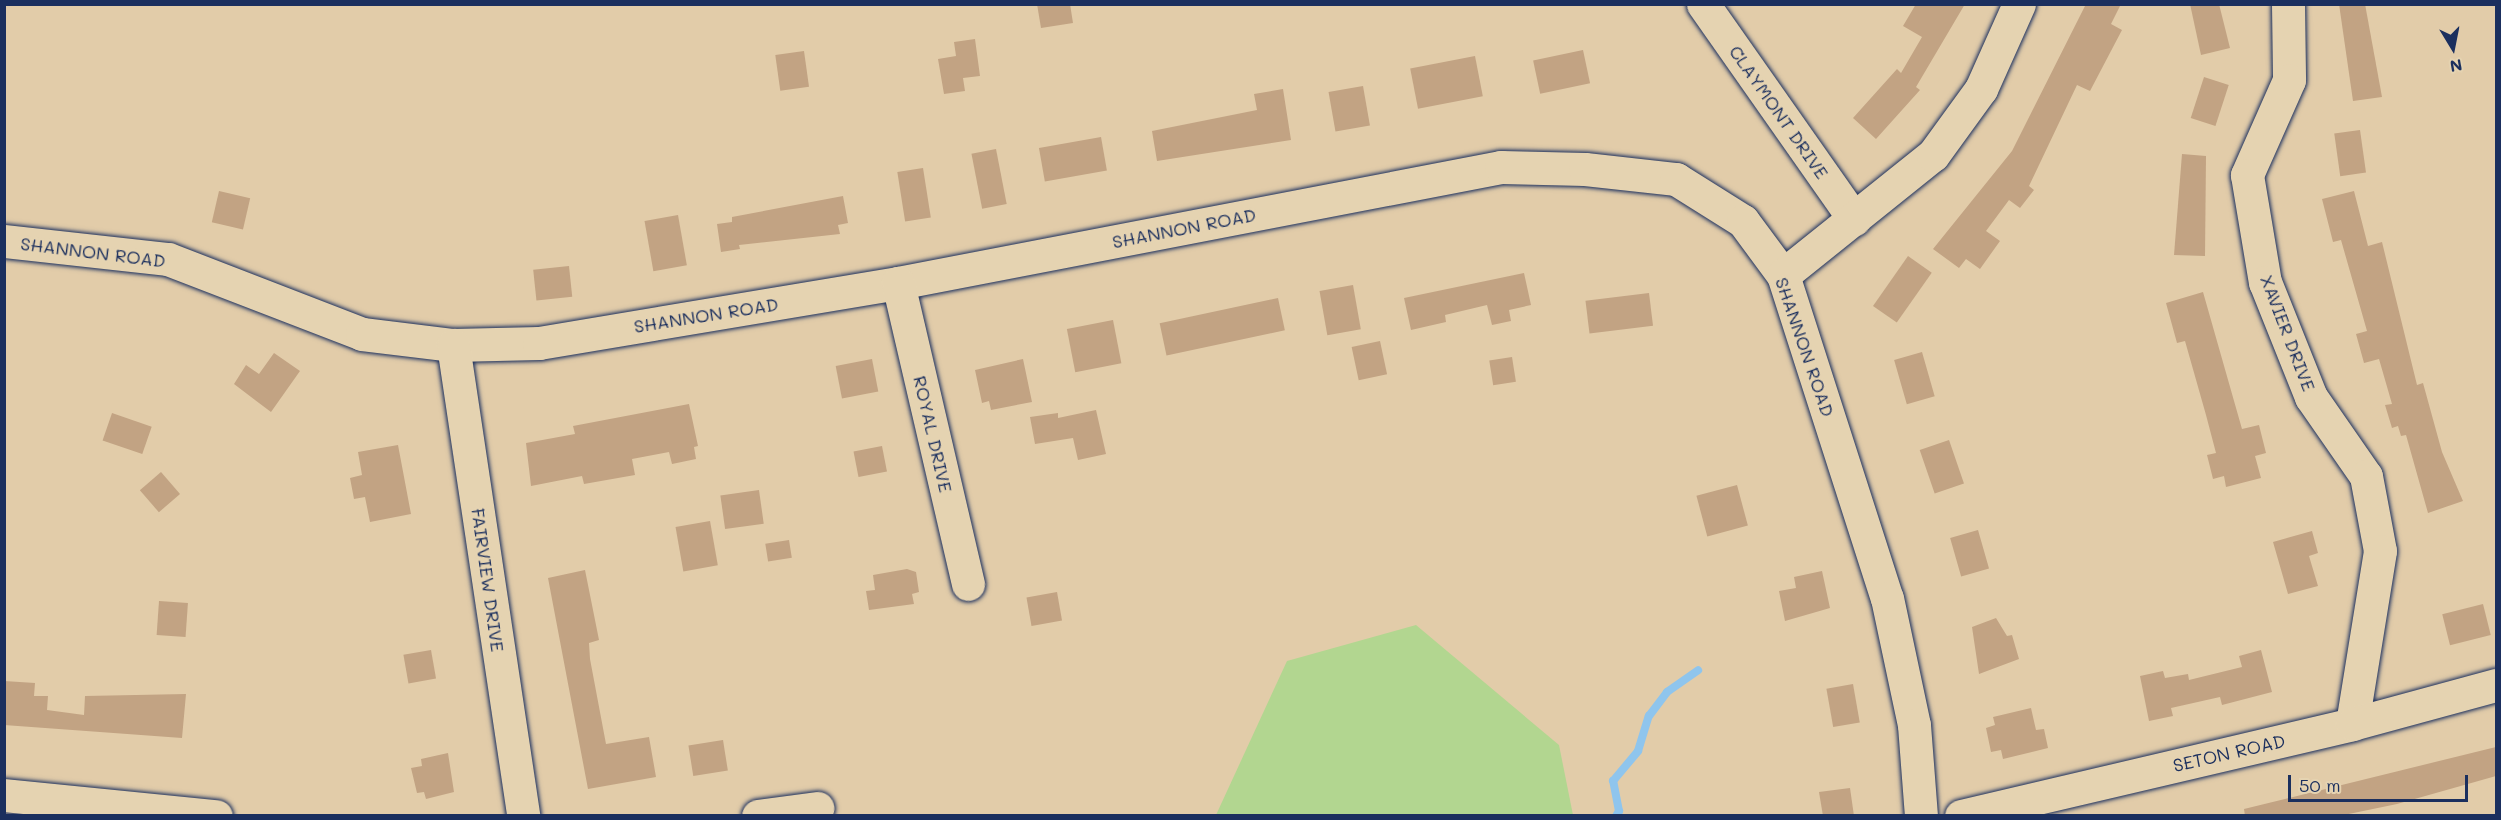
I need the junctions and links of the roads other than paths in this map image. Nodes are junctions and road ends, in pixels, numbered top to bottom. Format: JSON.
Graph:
{"nodes":[{"id":1,"x":1703,"y":4,"type":"edge"},
{"id":2,"x":2019,"y":4,"type":"edge"},
{"id":3,"x":2288,"y":4,"type":"edge"},
{"id":4,"x":1854,"y":219,"type":"junction"},
{"id":5,"x":4,"y":241,"type":"edge"},
{"id":6,"x":1784,"y":275,"type":"junction"},
{"id":7,"x":898,"y":283,"type":"junction"},
{"id":8,"x":453,"y":345,"type":"junction"},
{"id":9,"x":968,"y":584,"type":"dead end"},
{"id":10,"x":2496,"y":685,"type":"edge"},
{"id":11,"x":2352,"y":724,"type":"junction"},
{"id":12,"x":4,"y":795,"type":"edge"},
{"id":13,"x":817,"y":808,"type":"dead end"},
{"id":14,"x":216,"y":816,"type":"edge"},
{"id":15,"x":523,"y":816,"type":"edge"},
{"id":16,"x":758,"y":816,"type":"edge"},
{"id":17,"x":1921,"y":816,"type":"edge"},
{"id":18,"x":1961,"y":816,"type":"edge"}],
"edges":[{"from":1,"to":4,"type":"street","name":"CLAYMONT DRIVE"},
{"from":2,"to":4,"type":"street"},
{"from":3,"to":11,"type":"street","name":"XAVIER DRIVE"},
{"from":4,"to":6,"type":"street"},
{"from":5,"to":8,"type":"street","name":"SHANNON ROAD"},
{"from":6,"to":7,"type":"street","name":"SHANNON ROAD"},
{"from":6,"to":17,"type":"street","name":"SHANNON ROAD"},
{"from":7,"to":8,"type":"street","name":"SHANNON ROAD"},
{"from":7,"to":9,"type":"street","name":"ROYAL DRIVE"},
{"from":8,"to":15,"type":"street","name":"FAIRVIEW DRIVE"},
{"from":10,"to":11,"type":"street","name":"SETON ROAD"},
{"from":11,"to":18,"type":"street","name":"SETON ROAD"},
{"from":12,"to":14,"type":"street"},
{"from":13,"to":16,"type":"street"}]}
